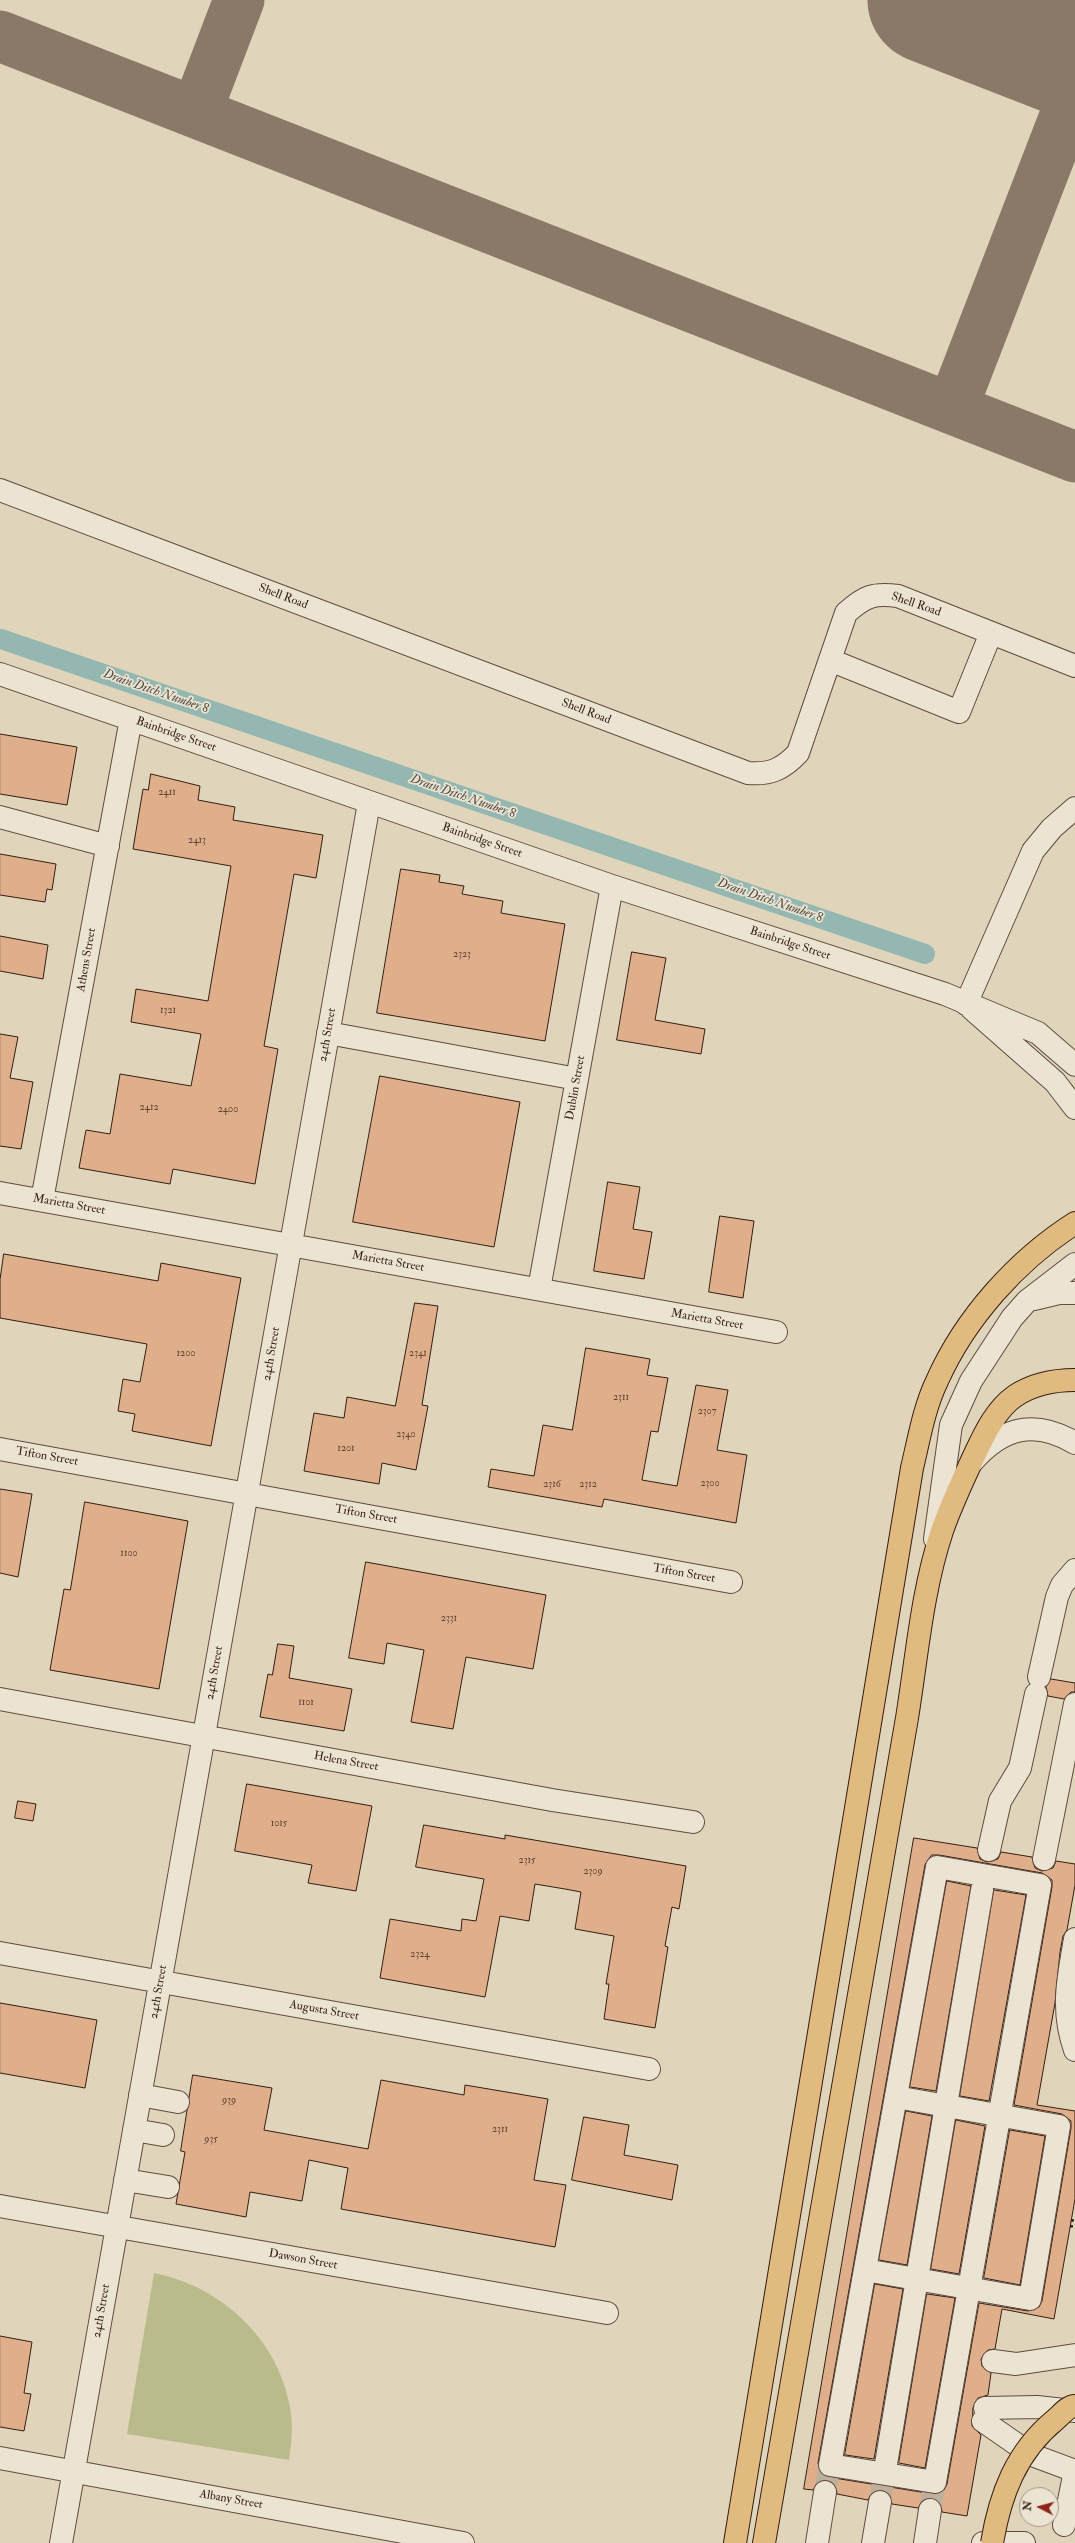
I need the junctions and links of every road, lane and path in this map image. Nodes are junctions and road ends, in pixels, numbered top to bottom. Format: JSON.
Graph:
{"nodes":[{"id":1,"x":0,"y":490,"type":"edge"},
{"id":2,"x":991,"y":633,"type":"junction"},
{"id":3,"x":830,"y":660,"type":"junction"},
{"id":4,"x":1075,"y":666,"type":"edge"},
{"id":5,"x":0,"y":674,"type":"edge"},
{"id":6,"x":131,"y":719,"type":"junction"},
{"id":7,"x":369,"y":803,"type":"junction"},
{"id":8,"x":1075,"y":808,"type":"edge"},
{"id":9,"x":0,"y":817,"type":"edge"},
{"id":10,"x":108,"y":846,"type":"junction"},
{"id":11,"x":612,"y":886,"type":"junction"},
{"id":12,"x":966,"y":1004,"type":"junction"},
{"id":13,"x":328,"y":1033,"type":"junction"},
{"id":14,"x":1074,"y":1064,"type":"edge"},
{"id":15,"x":578,"y":1079,"type":"junction"},
{"id":16,"x":1055,"y":1082,"type":"junction"},
{"id":17,"x":1075,"y":1108,"type":"edge"},
{"id":18,"x":0,"y":1193,"type":"edge"},
{"id":19,"x":42,"y":1200,"type":"junction"},
{"id":20,"x":1075,"y":1223,"type":"edge"},
{"id":21,"x":291,"y":1244,"type":"junction"},
{"id":22,"x":1075,"y":1264,"type":"edge"},
{"id":23,"x":539,"y":1290,"type":"junction"},
{"id":24,"x":1075,"y":1293,"type":"edge"},
{"id":25,"x":1027,"y":1301,"type":"junction"},
{"id":26,"x":776,"y":1332,"type":"dead end"},
{"id":27,"x":1075,"y":1380,"type":"edge"},
{"id":28,"x":1075,"y":1443,"type":"edge"},
{"id":29,"x":0,"y":1449,"type":"edge"},
{"id":30,"x":970,"y":1464,"type":"junction"},
{"id":31,"x":247,"y":1493,"type":"junction"},
{"id":32,"x":931,"y":1570,"type":"junction"},
{"id":33,"x":1075,"y":1570,"type":"edge"},
{"id":34,"x":732,"y":1582,"type":"dead end"},
{"id":35,"x":0,"y":1699,"type":"edge"},
{"id":36,"x":1075,"y":1704,"type":"edge"},
{"id":37,"x":203,"y":1736,"type":"junction"},
{"id":38,"x":693,"y":1822,"type":"dead end"},
{"id":39,"x":989,"y":1850,"type":"dead end"},
{"id":40,"x":1044,"y":1859,"type":"dead end"},
{"id":41,"x":982,"y":1890,"type":"dead end"},
{"id":42,"x":1075,"y":1939,"type":"edge"},
{"id":43,"x":0,"y":1953,"type":"edge"},
{"id":44,"x":161,"y":1982,"type":"junction"},
{"id":45,"x":1075,"y":2050,"type":"edge"},
{"id":46,"x":649,"y":2069,"type":"dead end"},
{"id":47,"x":140,"y":2095,"type":"junction"},
{"id":48,"x":896,"y":2097,"type":"junction"},
{"id":49,"x":178,"y":2102,"type":"dead end"},
{"id":50,"x":946,"y":2106,"type":"junction"},
{"id":51,"x":1000,"y":2115,"type":"junction"},
{"id":52,"x":134,"y":2130,"type":"junction"},
{"id":53,"x":163,"y":2135,"type":"dead end"},
{"id":54,"x":125,"y":2180,"type":"junction"},
{"id":55,"x":168,"y":2187,"type":"dead end"},
{"id":56,"x":0,"y":2206,"type":"edge"},
{"id":57,"x":1070,"y":2226,"type":"dead end"},
{"id":58,"x":1075,"y":2227,"type":"edge"},
{"id":59,"x":117,"y":2228,"type":"junction"},
{"id":60,"x":865,"y":2270,"type":"junction"},
{"id":61,"x":917,"y":2279,"type":"junction"},
{"id":62,"x":969,"y":2288,"type":"junction"},
{"id":63,"x":607,"y":2313,"type":"dead end"},
{"id":64,"x":1075,"y":2355,"type":"edge"},
{"id":65,"x":994,"y":2361,"type":"dead end"},
{"id":66,"x":1074,"y":2406,"type":"edge"},
{"id":67,"x":0,"y":2458,"type":"edge"},
{"id":68,"x":886,"y":2464,"type":"tunnel mouth"},
{"id":69,"x":73,"y":2471,"type":"junction"},
{"id":70,"x":1075,"y":2471,"type":"edge"},
{"id":71,"x":824,"y":2492,"type":"tunnel mouth"},
{"id":72,"x":880,"y":2502,"type":"tunnel mouth"},
{"id":73,"x":930,"y":2510,"type":"tunnel mouth"},
{"id":74,"x":1067,"y":2531,"type":"edge"},
{"id":75,"x":61,"y":2543,"type":"edge"},
{"id":76,"x":463,"y":2543,"type":"edge"},
{"id":77,"x":735,"y":2543,"type":"edge"},
{"id":78,"x":764,"y":2543,"type":"edge"},
{"id":79,"x":817,"y":2543,"type":"edge"},
{"id":80,"x":873,"y":2543,"type":"edge"},
{"id":81,"x":924,"y":2543,"type":"edge"},
{"id":82,"x":983,"y":2543,"type":"edge"},
{"id":83,"x":992,"y":2543,"type":"edge"},
{"id":84,"x":1024,"y":2543,"type":"edge"}],
"edges":[{"from":1,"to":3,"type":"street","name":"Shell Road"},
{"from":2,"to":3,"type":"street","name":"Shell Road"},
{"from":2,"to":3,"type":"street"},
{"from":2,"to":4,"type":"street","name":"Shell Road"},
{"from":5,"to":6,"type":"street","name":"Bainbridge Street"},
{"from":6,"to":7,"type":"street","name":"Bainbridge Street"},
{"from":6,"to":10,"type":"street","name":"Athens Street"},
{"from":7,"to":11,"type":"street","name":"Bainbridge Street"},
{"from":7,"to":13,"type":"street","name":"24th Street"},
{"from":8,"to":12,"type":"street"},
{"from":9,"to":10,"type":"street"},
{"from":10,"to":19,"type":"street","name":"Athens Street"},
{"from":11,"to":12,"type":"street","name":"Bainbridge Street"},
{"from":11,"to":15,"type":"street","name":"Dublin Street"},
{"from":12,"to":14,"type":"street","name":"Bainbridge Street"},
{"from":12,"to":16,"type":"street","name":"Bainbridge Street"},
{"from":13,"to":15,"type":"street"},
{"from":13,"to":21,"type":"street","name":"24th Street"},
{"from":14,"to":16,"type":"street"},
{"from":15,"to":23,"type":"street","name":"Dublin Street"},
{"from":16,"to":17,"type":"street","name":"Bainbridge Street"},
{"from":18,"to":19,"type":"street","name":"Marietta Street"},
{"from":19,"to":21,"type":"street","name":"Marietta Street"},
{"from":20,"to":77,"type":"main road"},
{"from":21,"to":23,"type":"street","name":"Marietta Street"},
{"from":21,"to":31,"type":"street","name":"24th Street"},
{"from":22,"to":25,"type":"street"},
{"from":23,"to":26,"type":"street","name":"Marietta Street"},
{"from":24,"to":25,"type":"street"},
{"from":25,"to":32,"type":"street"},
{"from":27,"to":30,"type":"main road"},
{"from":28,"to":30,"type":"street"},
{"from":29,"to":31,"type":"street","name":"Tifton Street"},
{"from":30,"to":32,"type":"main road"},
{"from":31,"to":34,"type":"street","name":"Tifton Street"},
{"from":31,"to":37,"type":"street","name":"24th Street"},
{"from":32,"to":78,"type":"main road"},
{"from":33,"to":39,"type":"street"},
{"from":35,"to":37,"type":"street","name":"Helena Street"},
{"from":36,"to":40,"type":"street"},
{"from":37,"to":38,"type":"street","name":"Helena Street"},
{"from":37,"to":44,"type":"street","name":"24th Street"},
{"from":41,"to":50,"type":"street"},
{"from":42,"to":45,"type":"street"},
{"from":43,"to":44,"type":"street","name":"Augusta Street"},
{"from":44,"to":46,"type":"street","name":"Augusta Street"},
{"from":44,"to":47,"type":"street","name":"24th Street"},
{"from":47,"to":49,"type":"street"},
{"from":47,"to":52,"type":"street","name":"24th Street"},
{"from":48,"to":50,"type":"street"},
{"from":48,"to":51,"type":"street"},
{"from":48,"to":60,"type":"street"},
{"from":50,"to":51,"type":"street"},
{"from":50,"to":61,"type":"street"},
{"from":51,"to":62,"type":"street"},
{"from":51,"to":62,"type":"street"},
{"from":52,"to":53,"type":"street"},
{"from":52,"to":54,"type":"street","name":"24th Street"},
{"from":54,"to":55,"type":"street"},
{"from":54,"to":59,"type":"street","name":"24th Street"},
{"from":56,"to":59,"type":"street","name":"Dawson Street"},
{"from":57,"to":58,"type":"path"},
{"from":59,"to":63,"type":"street","name":"Dawson Street"},
{"from":59,"to":69,"type":"street","name":"24th Street"},
{"from":60,"to":61,"type":"street"},
{"from":60,"to":62,"type":"street"},
{"from":61,"to":62,"type":"street"},
{"from":61,"to":68,"type":"street"},
{"from":64,"to":65,"type":"street"},
{"from":66,"to":70,"type":"street"},
{"from":66,"to":83,"type":"main road","bridge":true},
{"from":67,"to":69,"type":"street","name":"Albany Street"},
{"from":69,"to":75,"type":"street","name":"24th Street"},
{"from":69,"to":76,"type":"street","name":"Albany Street"},
{"from":70,"to":74,"type":"street"},
{"from":71,"to":79,"type":"street"},
{"from":72,"to":80,"type":"street"},
{"from":73,"to":81,"type":"street"},
{"from":82,"to":84,"type":"street"}]}
